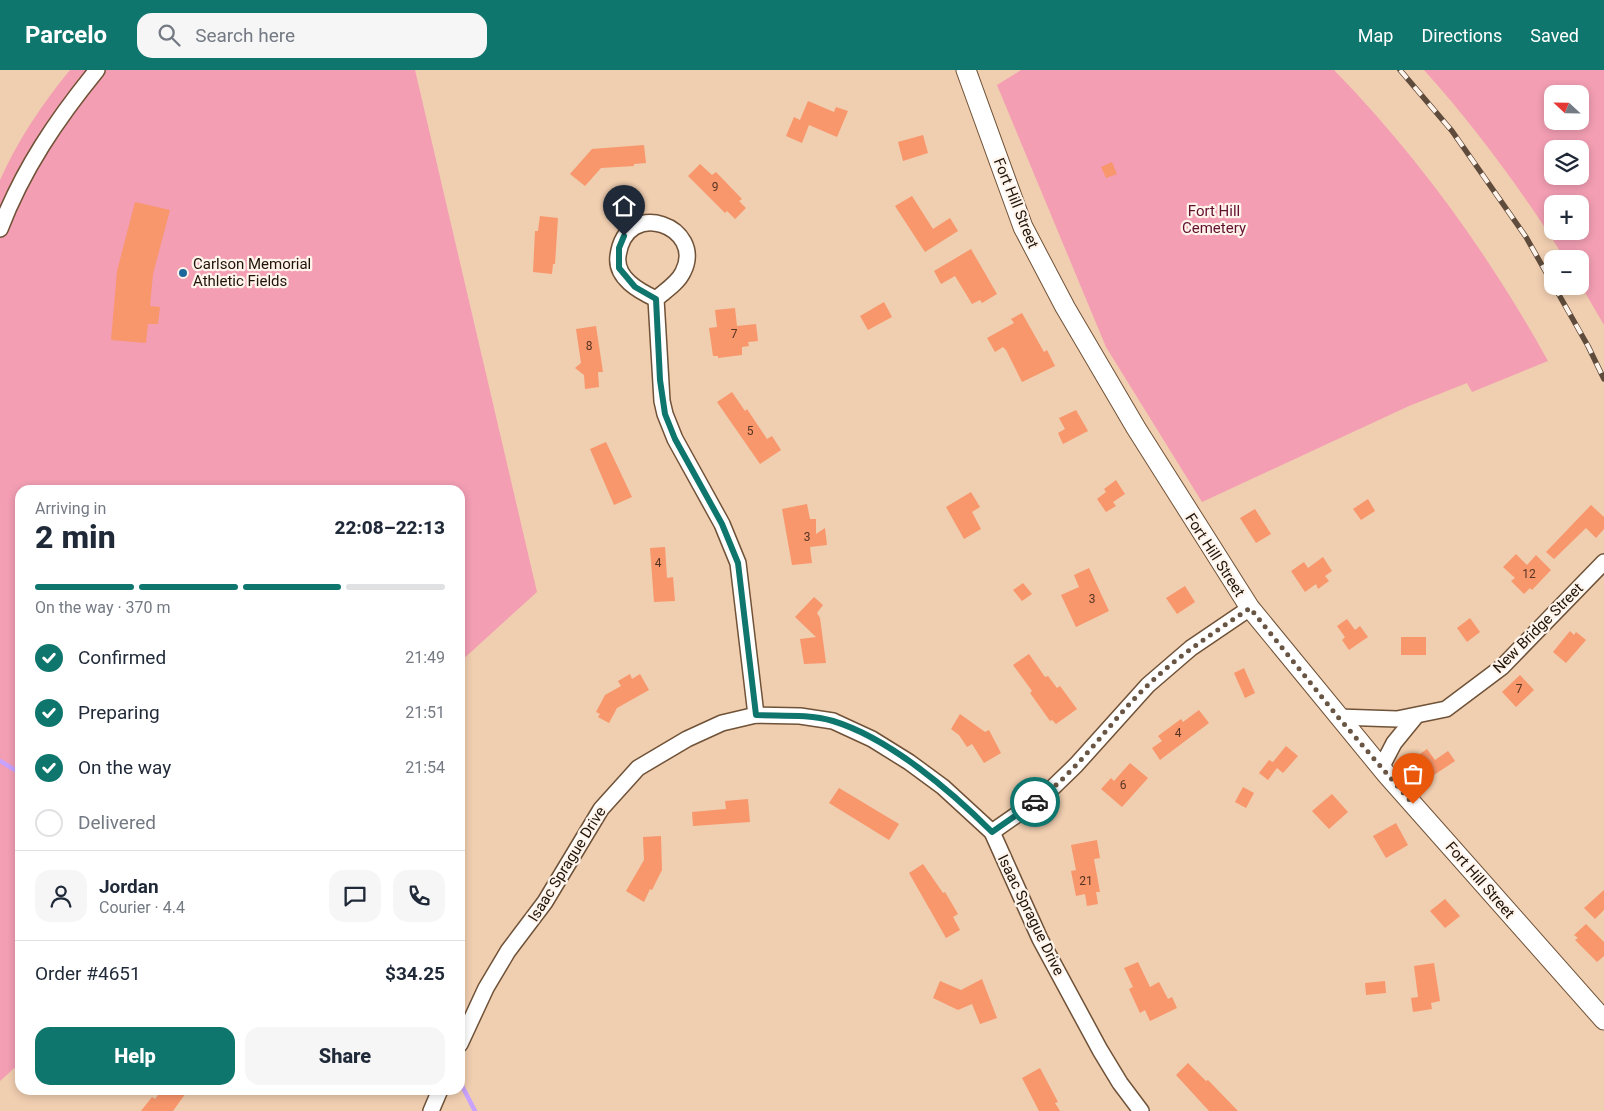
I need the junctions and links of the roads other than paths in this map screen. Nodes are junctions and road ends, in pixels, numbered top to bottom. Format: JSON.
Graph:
{"nodes":[{"id":1,"x":97,"y":70,"type":"edge"},
{"id":2,"x":966,"y":70,"type":"edge"},
{"id":3,"x":0,"y":229,"type":"edge"},
{"id":4,"x":656,"y":299,"type":"junction"},
{"id":5,"x":1604,"y":562,"type":"edge"},
{"id":6,"x":1250,"y":608,"type":"junction"},
{"id":7,"x":756,"y":715,"type":"junction"},
{"id":8,"x":1416,"y":716,"type":"junction"},
{"id":9,"x":1338,"y":717,"type":"junction"},
{"id":10,"x":1381,"y":768,"type":"junction"},
{"id":11,"x":992,"y":832,"type":"junction"},
{"id":12,"x":1604,"y":1020,"type":"edge"},
{"id":13,"x":465,"y":1033,"type":"edge"},
{"id":14,"x":438,"y":1095,"type":"edge"},
{"id":15,"x":431,"y":1111,"type":"edge"},
{"id":16,"x":1141,"y":1111,"type":"edge"}],
"edges":[{"from":1,"to":3,"type":"street"},
{"from":2,"to":6,"type":"main road","name":"Fort Hill Street"},
{"from":4,"to":4,"type":"street"},
{"from":4,"to":7,"type":"street"},
{"from":5,"to":8,"type":"street","name":"New Bridge Street"},
{"from":6,"to":9,"type":"main road","name":"Fort Hill Street"},
{"from":6,"to":11,"type":"street"},
{"from":7,"to":11,"type":"street","name":"Isaac Sprague Drive"},
{"from":7,"to":13,"type":"street","name":"Isaac Sprague Drive"},
{"from":8,"to":9,"type":"street","name":"New Bridge Street"},
{"from":8,"to":10,"type":"street"},
{"from":9,"to":10,"type":"main road","name":"Fort Hill Street"},
{"from":10,"to":12,"type":"main road","name":"Fort Hill Street"},
{"from":11,"to":16,"type":"street","name":"Isaac Sprague Drive"},
{"from":14,"to":15,"type":"street"}]}
